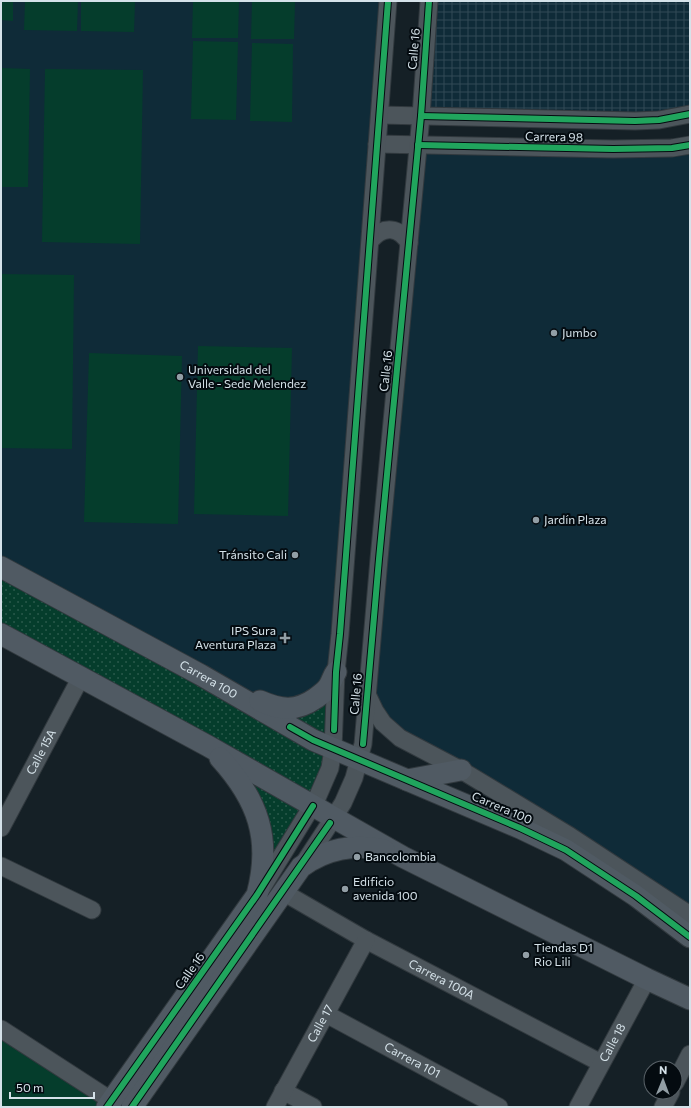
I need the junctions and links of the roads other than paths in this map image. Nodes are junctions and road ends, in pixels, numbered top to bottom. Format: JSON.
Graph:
{"nodes":[{"id":1,"x":388,"y":1,"type":"edge"},
{"id":2,"x":429,"y":1,"type":"edge"},
{"id":3,"x":690,"y":114,"type":"edge"},
{"id":4,"x":380,"y":115,"type":"junction"},
{"id":5,"x":421,"y":116,"type":"junction"},
{"id":6,"x":548,"y":120,"type":"junction"},
{"id":7,"x":377,"y":144,"type":"junction"},
{"id":8,"x":690,"y":145,"type":"edge"},
{"id":9,"x":418,"y":146,"type":"junction"},
{"id":10,"x":518,"y":147,"type":"junction"},
{"id":11,"x":371,"y":240,"type":"junction"},
{"id":12,"x":409,"y":243,"type":"junction"},
{"id":13,"x":1,"y":567,"type":"edge"},
{"id":14,"x":11,"y":577,"type":"edge"},
{"id":15,"x":1,"y":634,"type":"edge"},
{"id":16,"x":336,"y":672,"type":"junction"},
{"id":17,"x":201,"y":675,"type":"junction"},
{"id":18,"x":81,"y":676,"type":"junction"},
{"id":19,"x":367,"y":694,"type":"junction"},
{"id":20,"x":208,"y":746,"type":"junction"},
{"id":21,"x":333,"y":749,"type":"junction"},
{"id":22,"x":360,"y":760,"type":"junction"},
{"id":23,"x":461,"y":770,"type":"junction"},
{"id":24,"x":407,"y":780,"type":"junction"},
{"id":25,"x":313,"y":806,"type":"junction"},
{"id":26,"x":334,"y":818,"type":"junction"},
{"id":27,"x":3,"y":821,"type":"edge"},
{"id":28,"x":403,"y":857,"type":"junction"},
{"id":29,"x":1,"y":866,"type":"edge"},
{"id":30,"x":301,"y":867,"type":"junction"},
{"id":31,"x":639,"y":890,"type":"junction"},
{"id":32,"x":283,"y":892,"type":"junction"},
{"id":33,"x":257,"y":895,"type":"junction"},
{"id":34,"x":92,"y":910,"type":"dead end"},
{"id":35,"x":690,"y":915,"type":"edge"},
{"id":36,"x":690,"y":937,"type":"edge"},
{"id":37,"x":366,"y":940,"type":"junction"},
{"id":38,"x":647,"y":979,"type":"junction"},
{"id":39,"x":690,"y":999,"type":"edge"},
{"id":40,"x":326,"y":1014,"type":"junction"},
{"id":41,"x":1,"y":1029,"type":"edge"},
{"id":42,"x":690,"y":1054,"type":"edge"},
{"id":43,"x":601,"y":1063,"type":"junction"},
{"id":44,"x":683,"y":1068,"type":"edge"},
{"id":45,"x":283,"y":1091,"type":"junction"},
{"id":46,"x":109,"y":1104,"type":"edge"},
{"id":47,"x":132,"y":1107,"type":"edge"},
{"id":48,"x":275,"y":1107,"type":"edge"},
{"id":49,"x":313,"y":1107,"type":"edge"},
{"id":50,"x":498,"y":1107,"type":"edge"},
{"id":51,"x":578,"y":1107,"type":"edge"}],
"edges":[{"from":1,"to":4,"type":"street","name":"Calle 16"},
{"from":2,"to":5,"type":"street","name":"Calle 16"},
{"from":3,"to":6,"type":"street","name":"Carrera 98"},
{"from":4,"to":5,"type":"street","name":"Carrera 98"},
{"from":4,"to":7,"type":"street","name":"Calle 16"},
{"from":5,"to":6,"type":"street","name":"Carrera 98"},
{"from":5,"to":9,"type":"street","name":"Calle 16"},
{"from":6,"to":10,"type":"street"},
{"from":7,"to":9,"type":"street","name":"Carrera 98"},
{"from":7,"to":11,"type":"street","name":"Calle 16"},
{"from":8,"to":10,"type":"street","name":"Carrera 98"},
{"from":9,"to":10,"type":"street","name":"Carrera 98"},
{"from":9,"to":12,"type":"street","name":"Calle 16"},
{"from":11,"to":12,"type":"street"},
{"from":11,"to":16,"type":"street","name":"Calle 16"},
{"from":12,"to":19,"type":"street","name":"Calle 16"},
{"from":13,"to":14,"type":"main road","name":"Carrera 100"},
{"from":14,"to":17,"type":"main road","name":"Carrera 100"},
{"from":15,"to":18,"type":"main road"},
{"from":16,"to":17,"type":"main road"},
{"from":16,"to":21,"type":"street","name":"Calle 16"},
{"from":17,"to":21,"type":"main road","name":"Carrera 100"},
{"from":18,"to":20,"type":"main road"},
{"from":18,"to":27,"type":"street","name":"Calle 15A"},
{"from":19,"to":22,"type":"street","name":"Calle 16"},
{"from":19,"to":23,"type":"street","name":"Carrera 100"},
{"from":20,"to":25,"type":"main road"},
{"from":20,"to":33,"type":"main road"},
{"from":21,"to":22,"type":"main road","name":"Carrera 100"},
{"from":21,"to":25,"type":"street","name":"Calle 16"},
{"from":22,"to":24,"type":"main road","name":"Carrera 100"},
{"from":22,"to":26,"type":"street","name":"Calle 16"},
{"from":23,"to":24,"type":"main road"},
{"from":23,"to":31,"type":"street","name":"Carrera 100"},
{"from":24,"to":31,"type":"main road","name":"Carrera 100"},
{"from":25,"to":26,"type":"main road"},
{"from":25,"to":33,"type":"street","name":"Calle 16"},
{"from":26,"to":28,"type":"main road"},
{"from":26,"to":30,"type":"street","name":"Calle 16"},
{"from":28,"to":30,"type":"main road"},
{"from":28,"to":38,"type":"main road"},
{"from":29,"to":34,"type":"street"},
{"from":30,"to":32,"type":"main road","name":"Calle 16"},
{"from":31,"to":35,"type":"street","name":"Carrera 100"},
{"from":31,"to":36,"type":"main road","name":"Carrera 100"},
{"from":32,"to":37,"type":"street","name":"Carrera 100A"},
{"from":32,"to":47,"type":"main road","name":"Calle 16"},
{"from":33,"to":46,"type":"main road","name":"Calle 16"},
{"from":37,"to":40,"type":"street","name":"Calle 17"},
{"from":37,"to":43,"type":"street","name":"Carrera 100A"},
{"from":38,"to":39,"type":"main road"},
{"from":38,"to":43,"type":"street","name":"Calle 18"},
{"from":40,"to":45,"type":"street","name":"Calle 17"},
{"from":40,"to":50,"type":"street","name":"Carrera 101"},
{"from":41,"to":46,"type":"street"},
{"from":42,"to":44,"type":"street"},
{"from":43,"to":51,"type":"street","name":"Calle 18"},
{"from":45,"to":48,"type":"street","name":"Calle 17"},
{"from":45,"to":49,"type":"street"}]}
